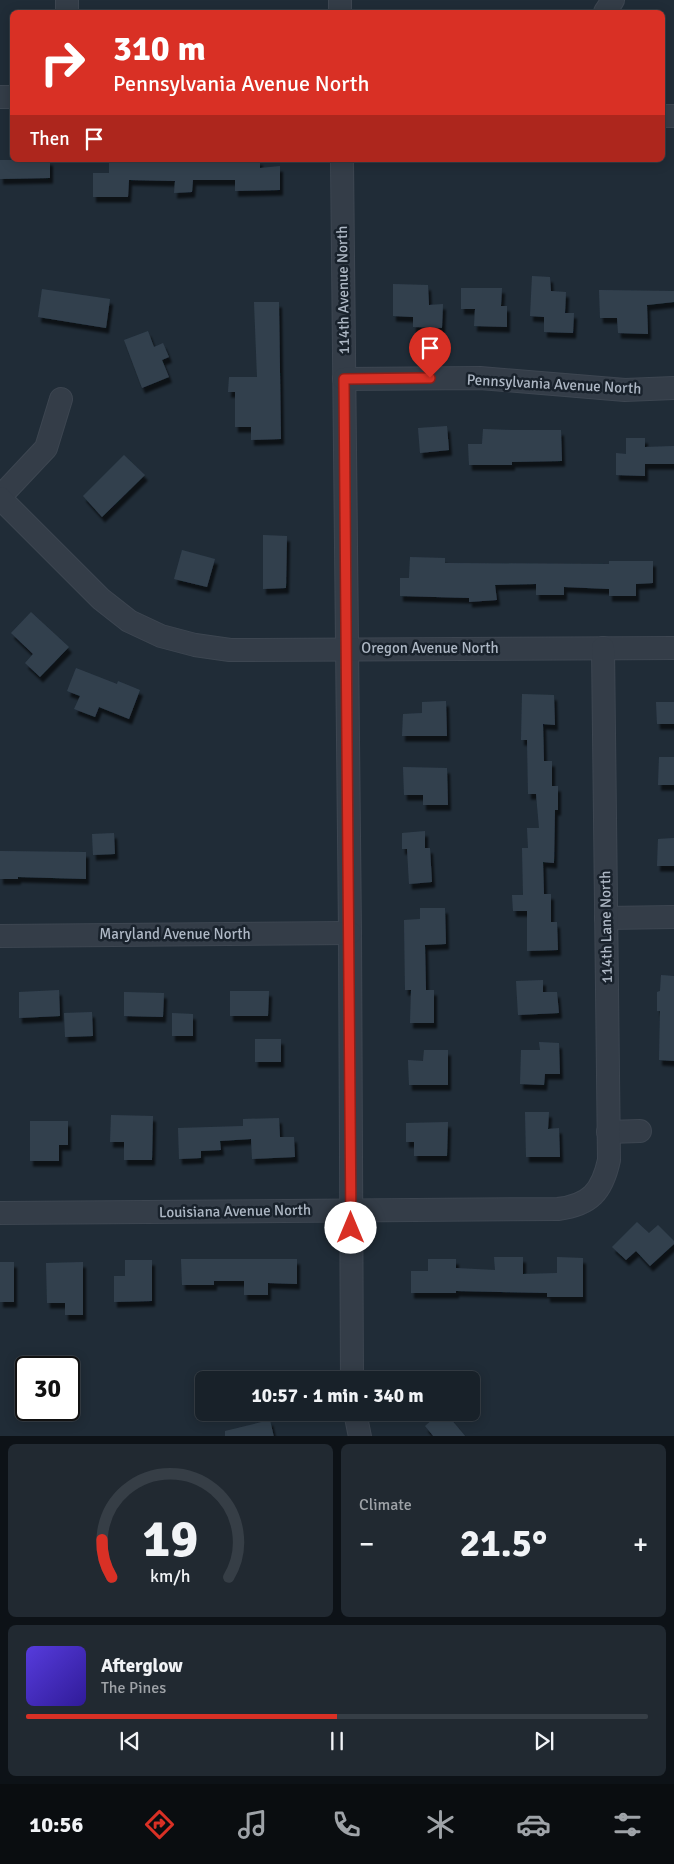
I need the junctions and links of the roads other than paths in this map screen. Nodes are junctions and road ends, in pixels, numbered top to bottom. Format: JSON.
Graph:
{"nodes":[{"id":1,"x":342,"y":162,"type":"edge"},
{"id":2,"x":344,"y":379,"type":"junction"},
{"id":3,"x":674,"y":388,"type":"edge"},
{"id":4,"x":61,"y":399,"type":"dead end"},
{"id":5,"x":0,"y":498,"type":"edge"},
{"id":6,"x":347,"y":648,"type":"junction"},
{"id":7,"x":603,"y":648,"type":"junction"},
{"id":8,"x":674,"y":648,"type":"edge"},
{"id":9,"x":674,"y":917,"type":"edge"},
{"id":10,"x":606,"y":918,"type":"junction"},
{"id":11,"x":350,"y":933,"type":"junction"},
{"id":12,"x":0,"y":936,"type":"edge"},
{"id":13,"x":640,"y":1131,"type":"dead end"},
{"id":14,"x":608,"y":1132,"type":"junction"},
{"id":15,"x":588,"y":1200,"type":"joint"},
{"id":16,"x":351,"y":1210,"type":"junction"},
{"id":17,"x":0,"y":1213,"type":"edge"},
{"id":18,"x":352,"y":1371,"type":"edge"},
{"id":19,"x":357,"y":1421,"type":"edge"},
{"id":20,"x":360,"y":1436,"type":"edge"}],
"edges":[{"from":1,"to":2,"type":"street","name":"114th Avenue North"},
{"from":2,"to":3,"type":"street","name":"Pennsylvania Avenue North"},
{"from":2,"to":6,"type":"street","name":"114th Avenue North"},
{"from":4,"to":5,"type":"street"},
{"from":5,"to":6,"type":"street","name":"Oregon Avenue North"},
{"from":6,"to":7,"type":"street","name":"Oregon Avenue North"},
{"from":6,"to":11,"type":"street","name":"114th Avenue North"},
{"from":7,"to":8,"type":"street","name":"Oregon Avenue North"},
{"from":7,"to":10,"type":"street","name":"114th Lane North"},
{"from":9,"to":10,"type":"street"},
{"from":10,"to":14,"type":"street","name":"114th Lane North"},
{"from":11,"to":12,"type":"street","name":"Maryland Avenue North"},
{"from":11,"to":16,"type":"street","name":"114th Avenue North"},
{"from":13,"to":14,"type":"street"},
{"from":14,"to":15,"type":"street","name":"114th Lane North"},
{"from":15,"to":16,"type":"street","name":"Louisiana Avenue North"},
{"from":16,"to":17,"type":"street","name":"Louisiana Avenue North"},
{"from":16,"to":18,"type":"street","name":"114th Avenue North"},
{"from":19,"to":20,"type":"street"}]}
